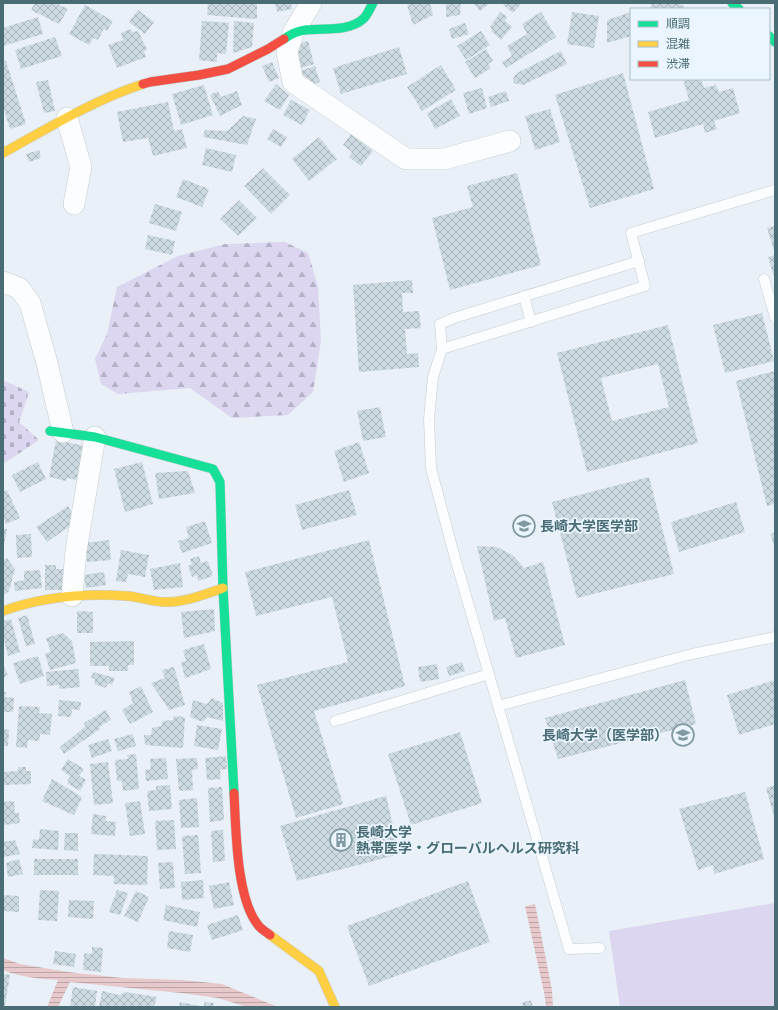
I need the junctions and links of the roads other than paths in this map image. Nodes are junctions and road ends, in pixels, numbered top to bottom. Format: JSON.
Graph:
{"nodes":[{"id":1,"x":311,"y":3,"type":"edge"},
{"id":2,"x":373,"y":3,"type":"edge"},
{"id":3,"x":293,"y":33,"type":"junction"},
{"id":4,"x":67,"y":118,"type":"junction"},
{"id":5,"x":510,"y":141,"type":"dead end"},
{"id":6,"x":3,"y":153,"type":"edge"},
{"id":7,"x":775,"y":190,"type":"edge"},
{"id":8,"x":74,"y":204,"type":"dead end"},
{"id":9,"x":639,"y":261,"type":"junction"},
{"id":10,"x":764,"y":279,"type":"dead end"},
{"id":11,"x":3,"y":282,"type":"edge"},
{"id":12,"x":524,"y":296,"type":"junction"},
{"id":13,"x":775,"y":317,"type":"edge"},
{"id":14,"x":531,"y":322,"type":"junction"},
{"id":15,"x":442,"y":349,"type":"junction"},
{"id":16,"x":57,"y":431,"type":"joint"},
{"id":17,"x":95,"y":437,"type":"junction"},
{"id":18,"x":223,"y":588,"type":"junction"},
{"id":19,"x":72,"y":596,"type":"junction"},
{"id":20,"x":3,"y":611,"type":"edge"},
{"id":21,"x":775,"y":637,"type":"edge"},
{"id":22,"x":489,"y":674,"type":"junction"},
{"id":23,"x":498,"y":706,"type":"junction"},
{"id":24,"x":335,"y":721,"type":"dead end"},
{"id":25,"x":600,"y":948,"type":"dead end"},
{"id":26,"x":335,"y":1007,"type":"edge"}],
"edges":[{"from":1,"to":3,"type":"street"},
{"from":2,"to":3,"type":"street"},
{"from":3,"to":4,"type":"street"},
{"from":3,"to":5,"type":"street"},
{"from":4,"to":6,"type":"street"},
{"from":4,"to":8,"type":"street"},
{"from":7,"to":9,"type":"lane"},
{"from":9,"to":12,"type":"lane"},
{"from":9,"to":14,"type":"lane"},
{"from":10,"to":13,"type":"lane"},
{"from":11,"to":16,"type":"street"},
{"from":12,"to":14,"type":"lane"},
{"from":12,"to":15,"type":"lane"},
{"from":14,"to":15,"type":"lane"},
{"from":15,"to":22,"type":"lane"},
{"from":16,"to":17,"type":"street"},
{"from":17,"to":18,"type":"street"},
{"from":17,"to":19,"type":"street"},
{"from":18,"to":19,"type":"street"},
{"from":18,"to":26,"type":"street"},
{"from":19,"to":20,"type":"street"},
{"from":21,"to":23,"type":"lane"},
{"from":22,"to":23,"type":"lane"},
{"from":22,"to":24,"type":"lane"},
{"from":23,"to":25,"type":"lane"}]}
